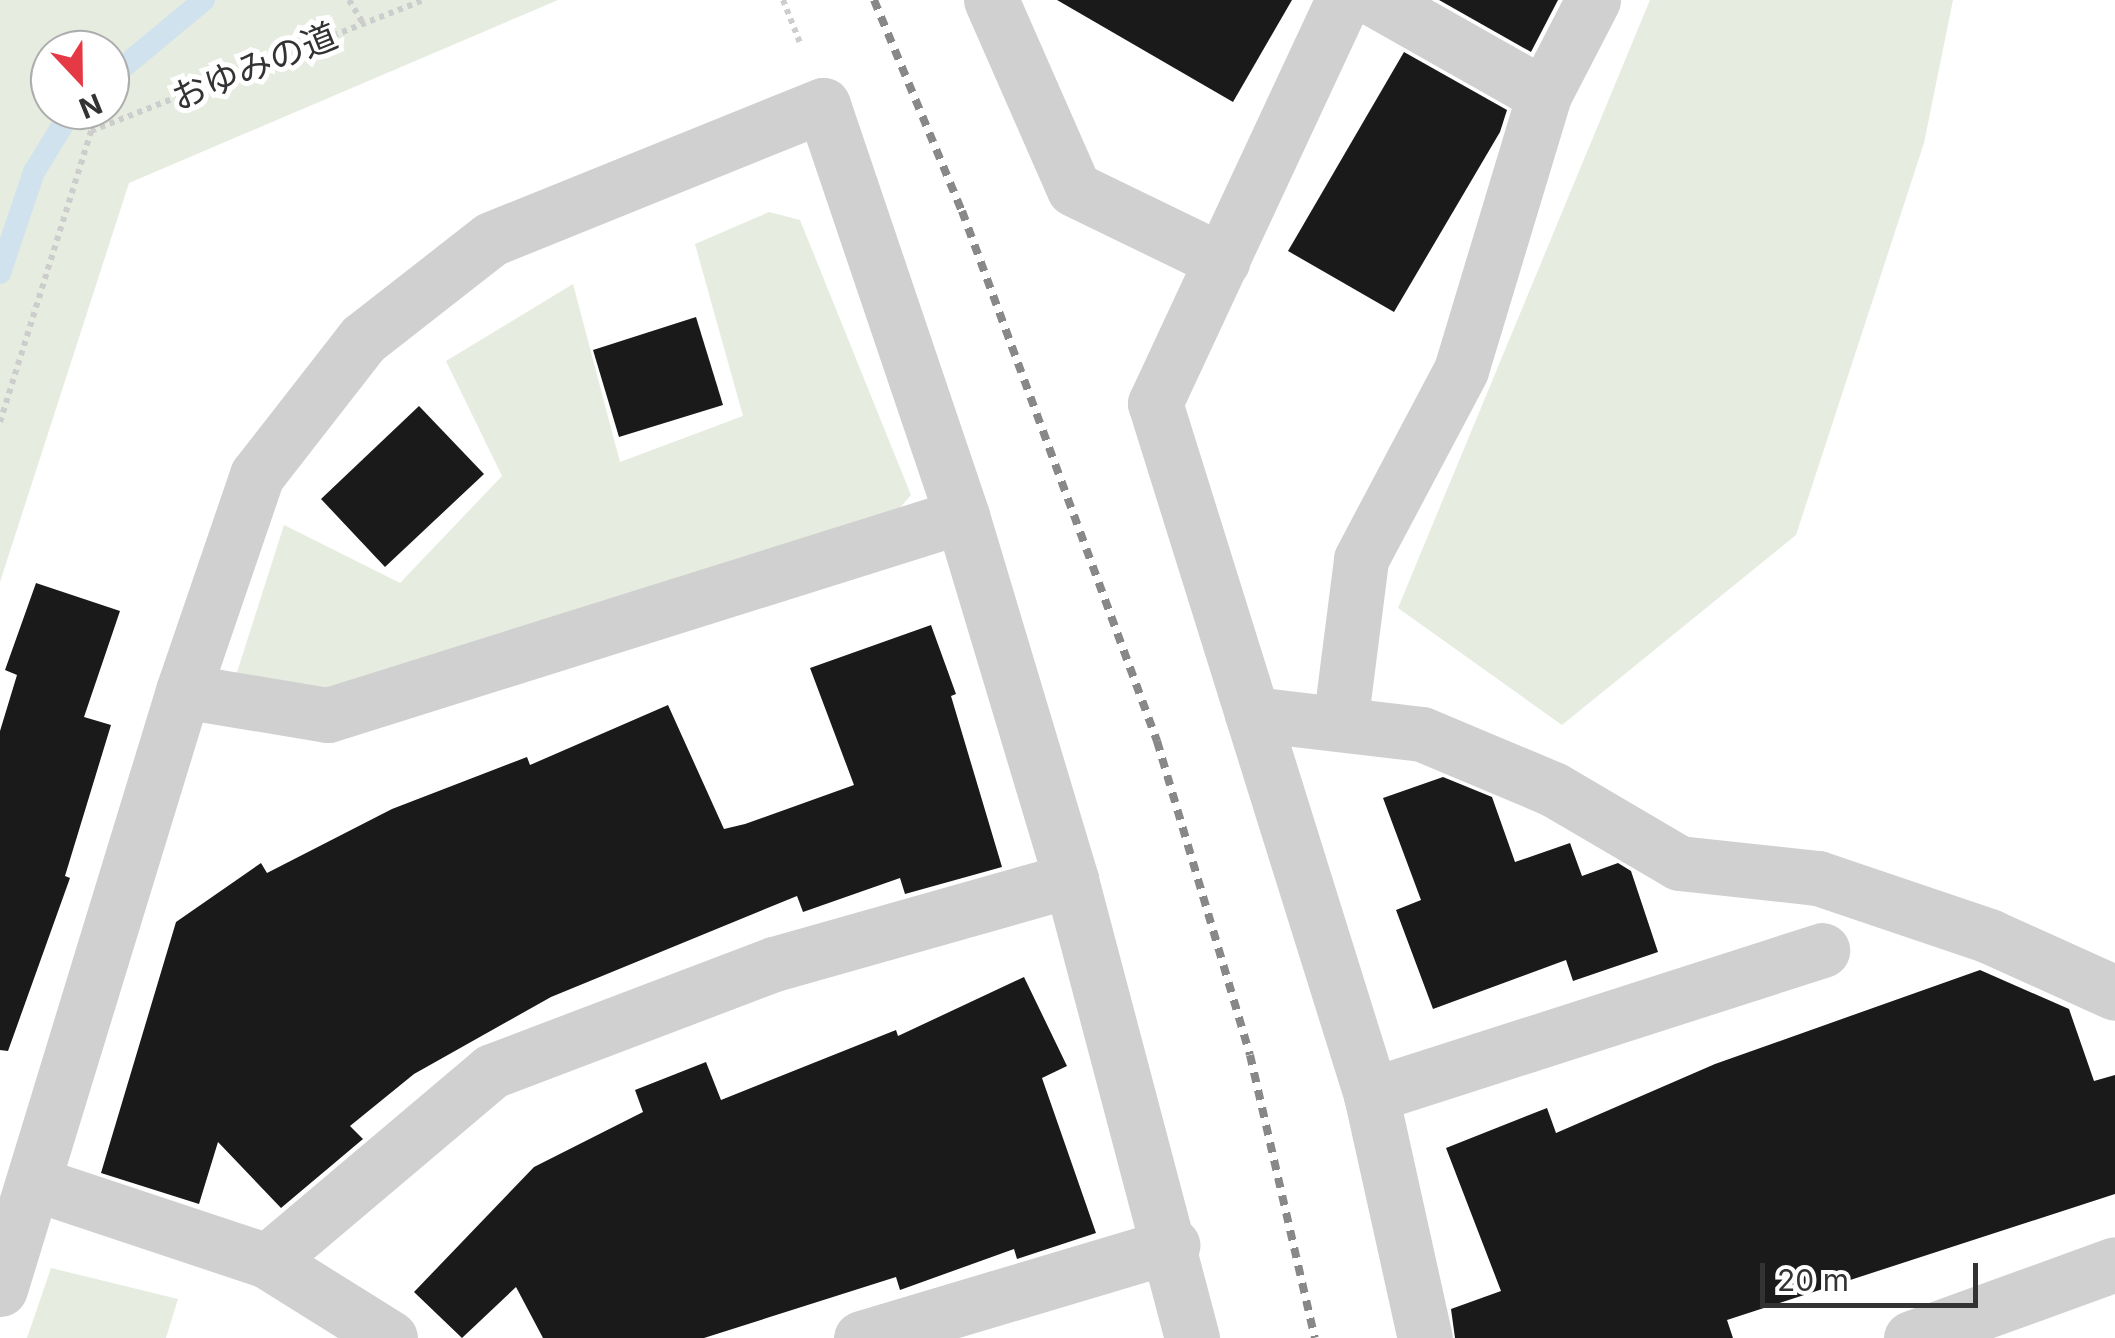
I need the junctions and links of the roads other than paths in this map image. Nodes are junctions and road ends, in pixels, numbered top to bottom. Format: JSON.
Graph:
{"nodes":[{"id":1,"x":991,"y":0,"type":"edge"},
{"id":2,"x":1344,"y":0,"type":"edge"},
{"id":3,"x":1376,"y":0,"type":"edge"},
{"id":4,"x":1594,"y":0,"type":"edge"},
{"id":5,"x":1544,"y":95,"type":"junction"},
{"id":6,"x":1222,"y":261,"type":"junction"},
{"id":7,"x":962,"y":516,"type":"junction"},
{"id":8,"x":183,"y":691,"type":"junction"},
{"id":9,"x":1252,"y":714,"type":"junction"},
{"id":10,"x":1340,"y":724,"type":"junction"},
{"id":11,"x":1071,"y":880,"type":"junction"},
{"id":12,"x":1822,"y":950,"type":"dead end"},
{"id":13,"x":2115,"y":993,"type":"edge"},
{"id":14,"x":1371,"y":1095,"type":"junction"},
{"id":15,"x":32,"y":1182,"type":"junction"},
{"id":16,"x":1172,"y":1246,"type":"junction"},
{"id":17,"x":267,"y":1260,"type":"junction"},
{"id":18,"x":2115,"y":1264,"type":"edge"},
{"id":19,"x":0,"y":1289,"type":"edge"},
{"id":20,"x":390,"y":1338,"type":"edge"},
{"id":21,"x":862,"y":1338,"type":"edge"},
{"id":22,"x":1192,"y":1338,"type":"edge"},
{"id":23,"x":1425,"y":1338,"type":"edge"},
{"id":24,"x":1910,"y":1338,"type":"edge"}],
"edges":[{"from":1,"to":6,"type":"street"},
{"from":2,"to":6,"type":"street"},
{"from":3,"to":5,"type":"street"},
{"from":4,"to":5,"type":"street"},
{"from":5,"to":10,"type":"street"},
{"from":6,"to":9,"type":"street"},
{"from":7,"to":8,"type":"street"},
{"from":7,"to":8,"type":"street"},
{"from":7,"to":11,"type":"street"},
{"from":8,"to":15,"type":"street"},
{"from":9,"to":10,"type":"street"},
{"from":9,"to":14,"type":"street"},
{"from":10,"to":13,"type":"street"},
{"from":11,"to":16,"type":"street"},
{"from":11,"to":17,"type":"street"},
{"from":12,"to":14,"type":"street"},
{"from":14,"to":23,"type":"street"},
{"from":15,"to":17,"type":"street"},
{"from":15,"to":19,"type":"street"},
{"from":16,"to":21,"type":"street"},
{"from":16,"to":22,"type":"street"},
{"from":17,"to":20,"type":"street"},
{"from":18,"to":24,"type":"street"}]}
